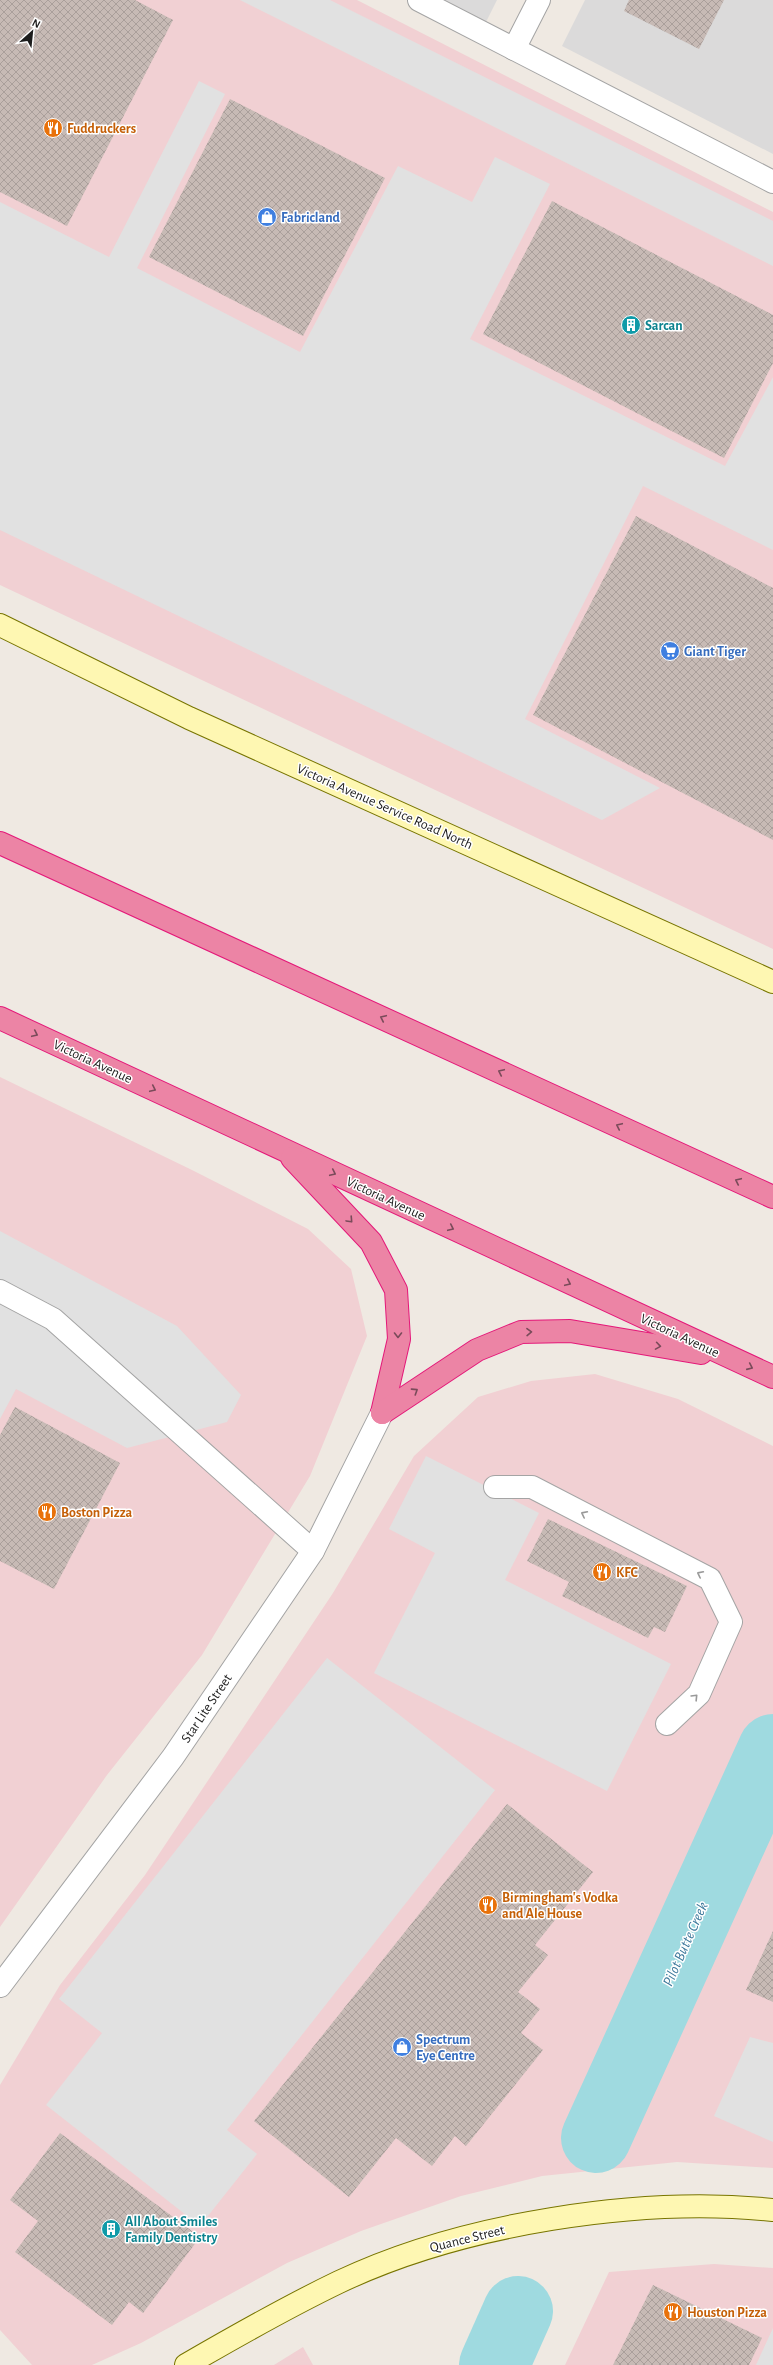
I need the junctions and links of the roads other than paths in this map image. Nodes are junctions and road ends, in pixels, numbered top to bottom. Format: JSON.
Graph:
{"nodes":[{"id":1,"x":420,"y":0,"type":"edge"},
{"id":2,"x":539,"y":0,"type":"edge"},
{"id":3,"x":514,"y":49,"type":"junction"},
{"id":4,"x":773,"y":182,"type":"edge"},
{"id":5,"x":0,"y":625,"type":"edge"},
{"id":6,"x":0,"y":843,"type":"edge"},
{"id":7,"x":773,"y":982,"type":"edge"},
{"id":8,"x":0,"y":1018,"type":"edge"},
{"id":9,"x":285,"y":1150,"type":"junction"},
{"id":10,"x":773,"y":1197,"type":"edge"},
{"id":11,"x":0,"y":1292,"type":"edge"},
{"id":12,"x":728,"y":1357,"type":"junction"},
{"id":13,"x":773,"y":1377,"type":"edge"},
{"id":14,"x":382,"y":1412,"type":"junction"},
{"id":15,"x":495,"y":1487,"type":"dead end"},
{"id":16,"x":313,"y":1552,"type":"junction"},
{"id":17,"x":667,"y":1724,"type":"dead end"},
{"id":18,"x":0,"y":1986,"type":"edge"},
{"id":19,"x":773,"y":2210,"type":"edge"},
{"id":20,"x":186,"y":2365,"type":"edge"}],
"edges":[{"from":1,"to":3,"type":"street"},
{"from":2,"to":3,"type":"street"},
{"from":3,"to":4,"type":"street"},
{"from":5,"to":7,"type":"street","name":"Victoria Avenue Service Road North"},
{"from":10,"to":6,"type":"highway","one_way":true},
{"from":8,"to":9,"type":"highway","name":"Victoria Avenue","one_way":true},
{"from":9,"to":12,"type":"highway","name":"Victoria Avenue","one_way":true},
{"from":9,"to":14,"type":"highway","one_way":true},
{"from":11,"to":16,"type":"street"},
{"from":12,"to":13,"type":"highway","name":"Victoria Avenue","one_way":true},
{"from":14,"to":12,"type":"highway","one_way":true},
{"from":14,"to":16,"type":"street","name":"Star Lite Street"},
{"from":17,"to":15,"type":"street","one_way":true},
{"from":16,"to":18,"type":"street","name":"Star Lite Street"},
{"from":19,"to":20,"type":"street","name":"Quance Street"}]}
